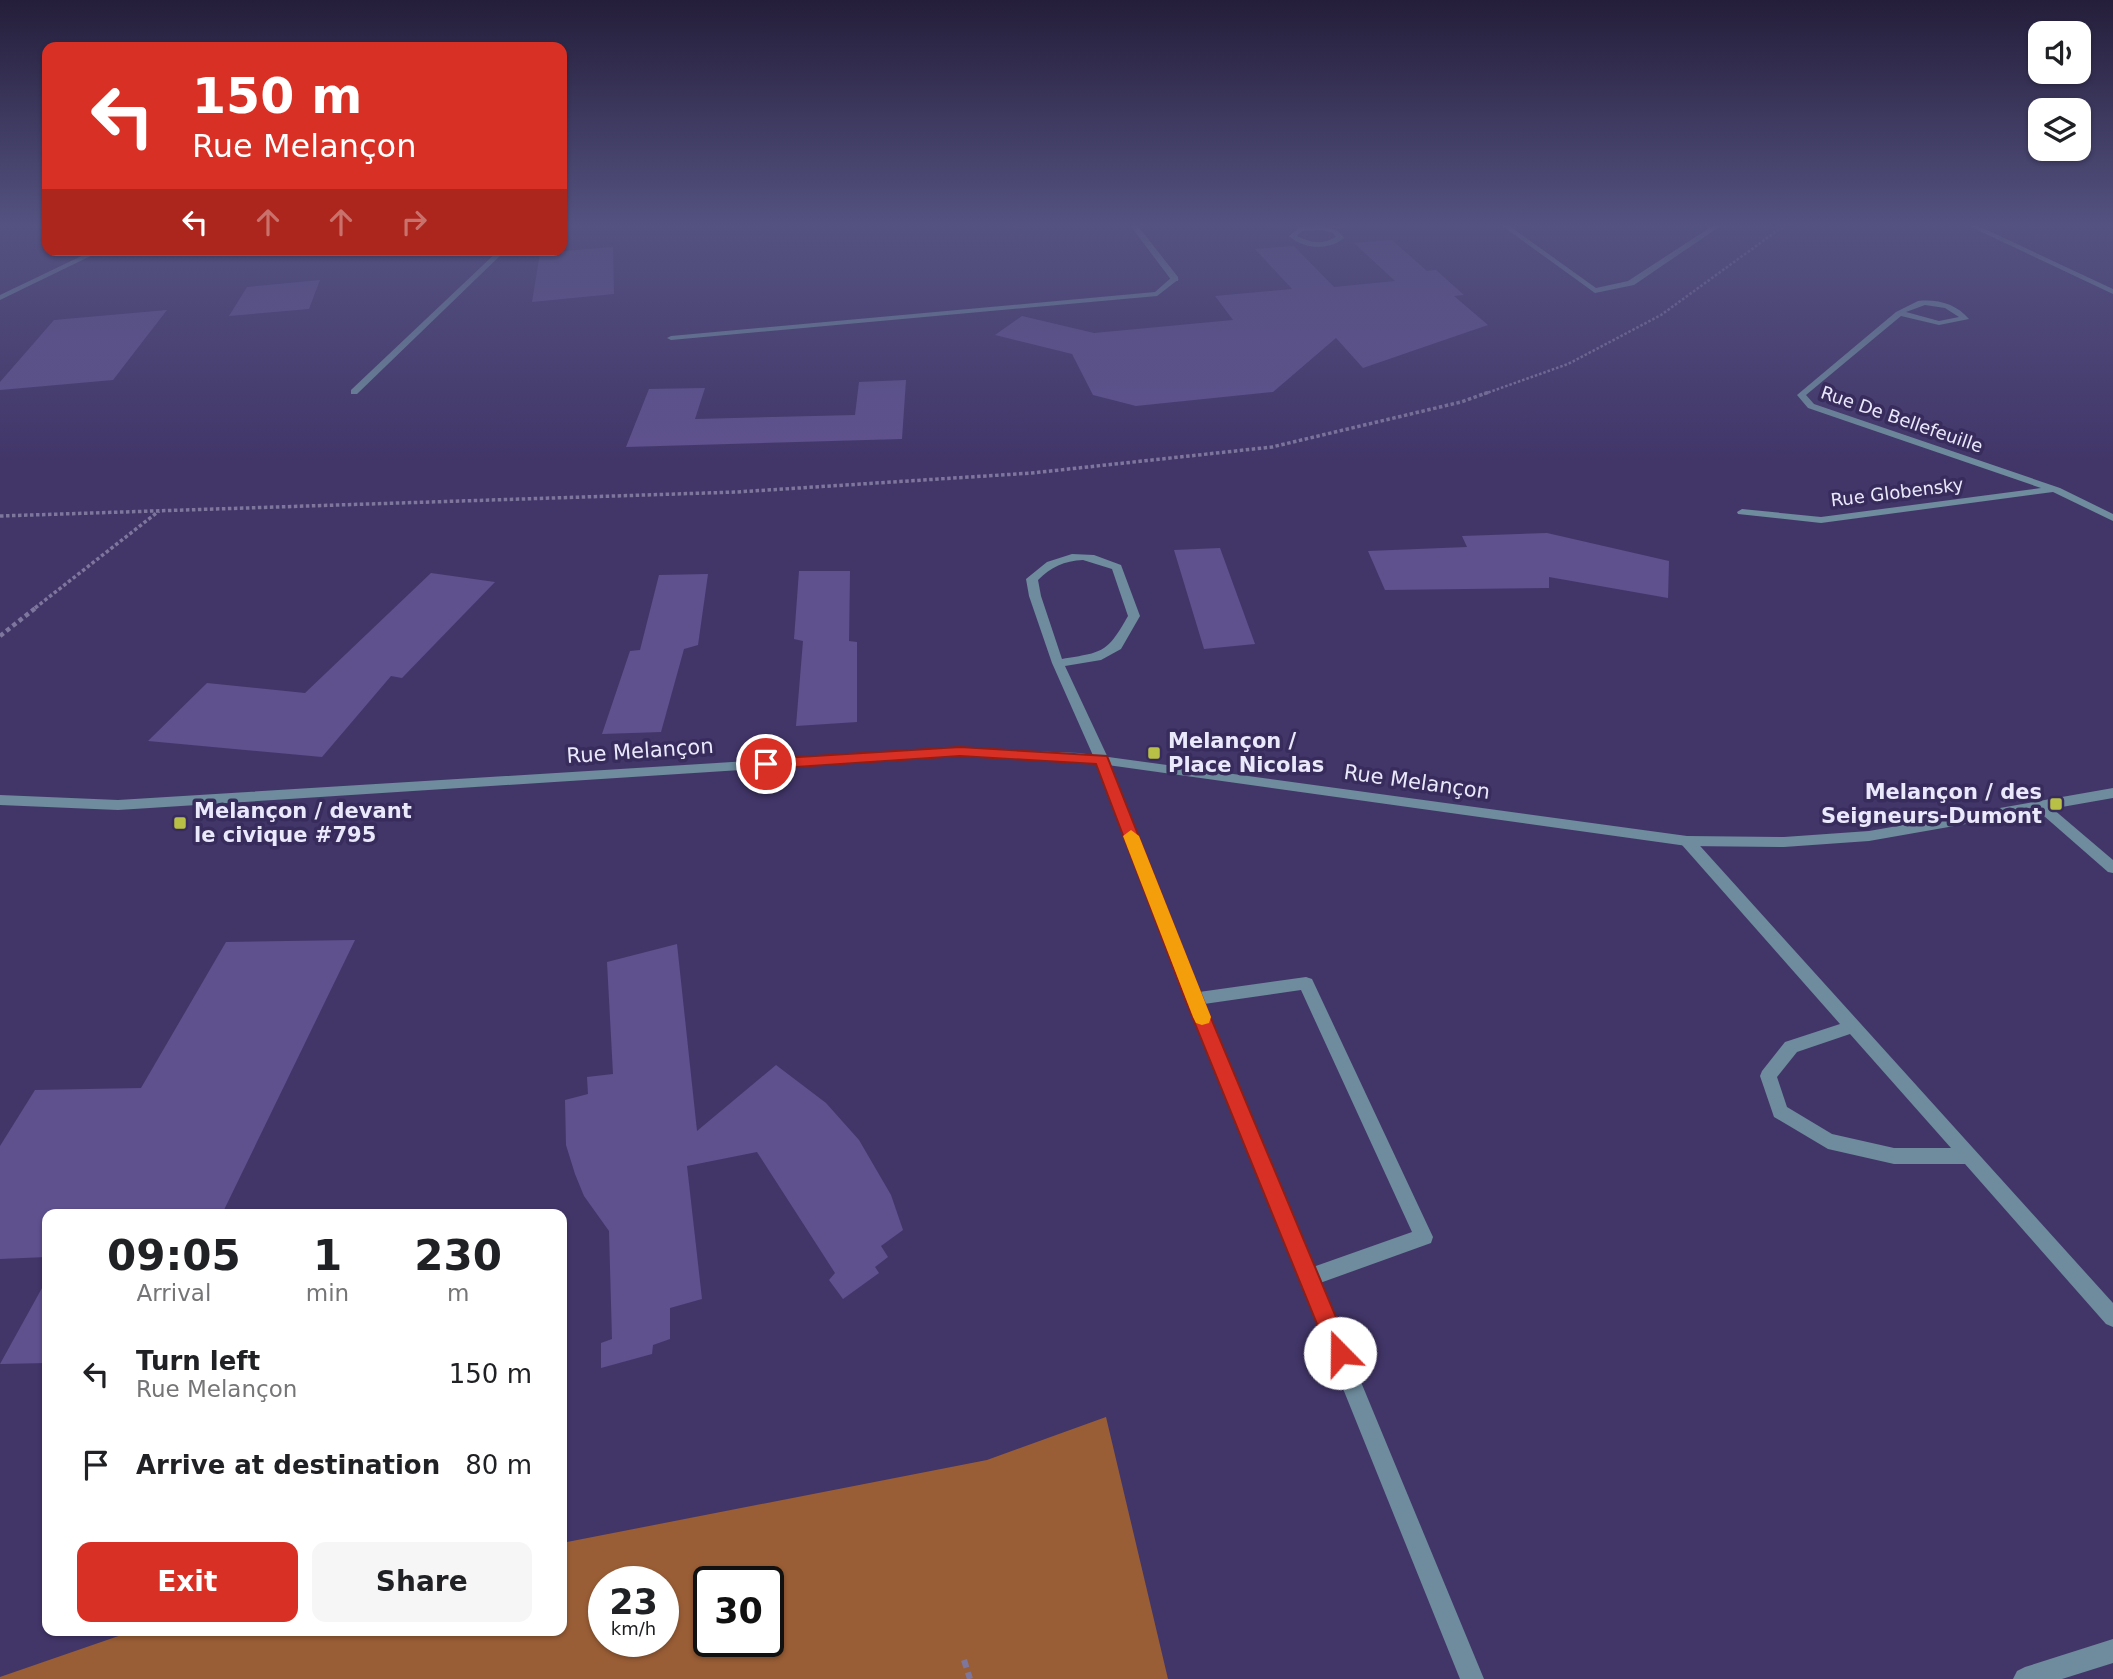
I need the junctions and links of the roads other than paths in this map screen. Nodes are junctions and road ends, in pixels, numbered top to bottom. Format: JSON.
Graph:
{"nodes":[{"id":1,"x":447,"y":303,"type":"edge"},
{"id":2,"x":1054,"y":303,"type":"edge"},
{"id":3,"x":1900,"y":313,"type":"junction"},
{"id":4,"x":671,"y":338,"type":"dead end"},
{"id":5,"x":354,"y":392,"type":"dead end"},
{"id":6,"x":2056,"y":490,"type":"junction"},
{"id":7,"x":1742,"y":512,"type":"dead end"},
{"id":8,"x":2113,"y":518,"type":"edge"},
{"id":9,"x":1058,"y":663,"type":"junction"},
{"id":10,"x":1102,"y":760,"type":"junction"},
{"id":11,"x":2113,"y":793,"type":"edge"},
{"id":12,"x":0,"y":800,"type":"edge"},
{"id":13,"x":2041,"y":806,"type":"junction"},
{"id":14,"x":1687,"y":841,"type":"junction"},
{"id":15,"x":2113,"y":868,"type":"edge"},
{"id":16,"x":1194,"y":999,"type":"junction"},
{"id":17,"x":1853,"y":1026,"type":"junction"},
{"id":18,"x":1970,"y":1156,"type":"junction"},
{"id":19,"x":1310,"y":1277,"type":"junction"},
{"id":20,"x":2113,"y":1317,"type":"edge"},
{"id":21,"x":2113,"y":1651,"type":"edge"},
{"id":22,"x":1472,"y":1679,"type":"edge"},
{"id":23,"x":2025,"y":1679,"type":"edge"}],
"edges":[{"from":1,"to":5,"type":"street"},
{"from":2,"to":4,"type":"street"},
{"from":3,"to":3,"type":"street","name":"Rue De Bellefeuille"},
{"from":3,"to":6,"type":"street","name":"Rue De Bellefeuille"},
{"from":6,"to":7,"type":"street","name":"Rue Globensky"},
{"from":6,"to":8,"type":"street","name":"Rue De Bellefeuille"},
{"from":9,"to":9,"type":"street"},
{"from":9,"to":10,"type":"street"},
{"from":10,"to":12,"type":"street","name":"Rue Melançon"},
{"from":10,"to":14,"type":"street","name":"Rue Melançon"},
{"from":10,"to":16,"type":"street"},
{"from":11,"to":13,"type":"street","name":"Rue Melançon"},
{"from":13,"to":14,"type":"street","name":"Rue Melançon"},
{"from":13,"to":15,"type":"street"},
{"from":14,"to":17,"type":"street"},
{"from":16,"to":19,"type":"street"},
{"from":16,"to":19,"type":"street"},
{"from":17,"to":18,"type":"street"},
{"from":17,"to":18,"type":"street"},
{"from":18,"to":20,"type":"street"},
{"from":19,"to":22,"type":"street"},
{"from":21,"to":23,"type":"street"}]}
